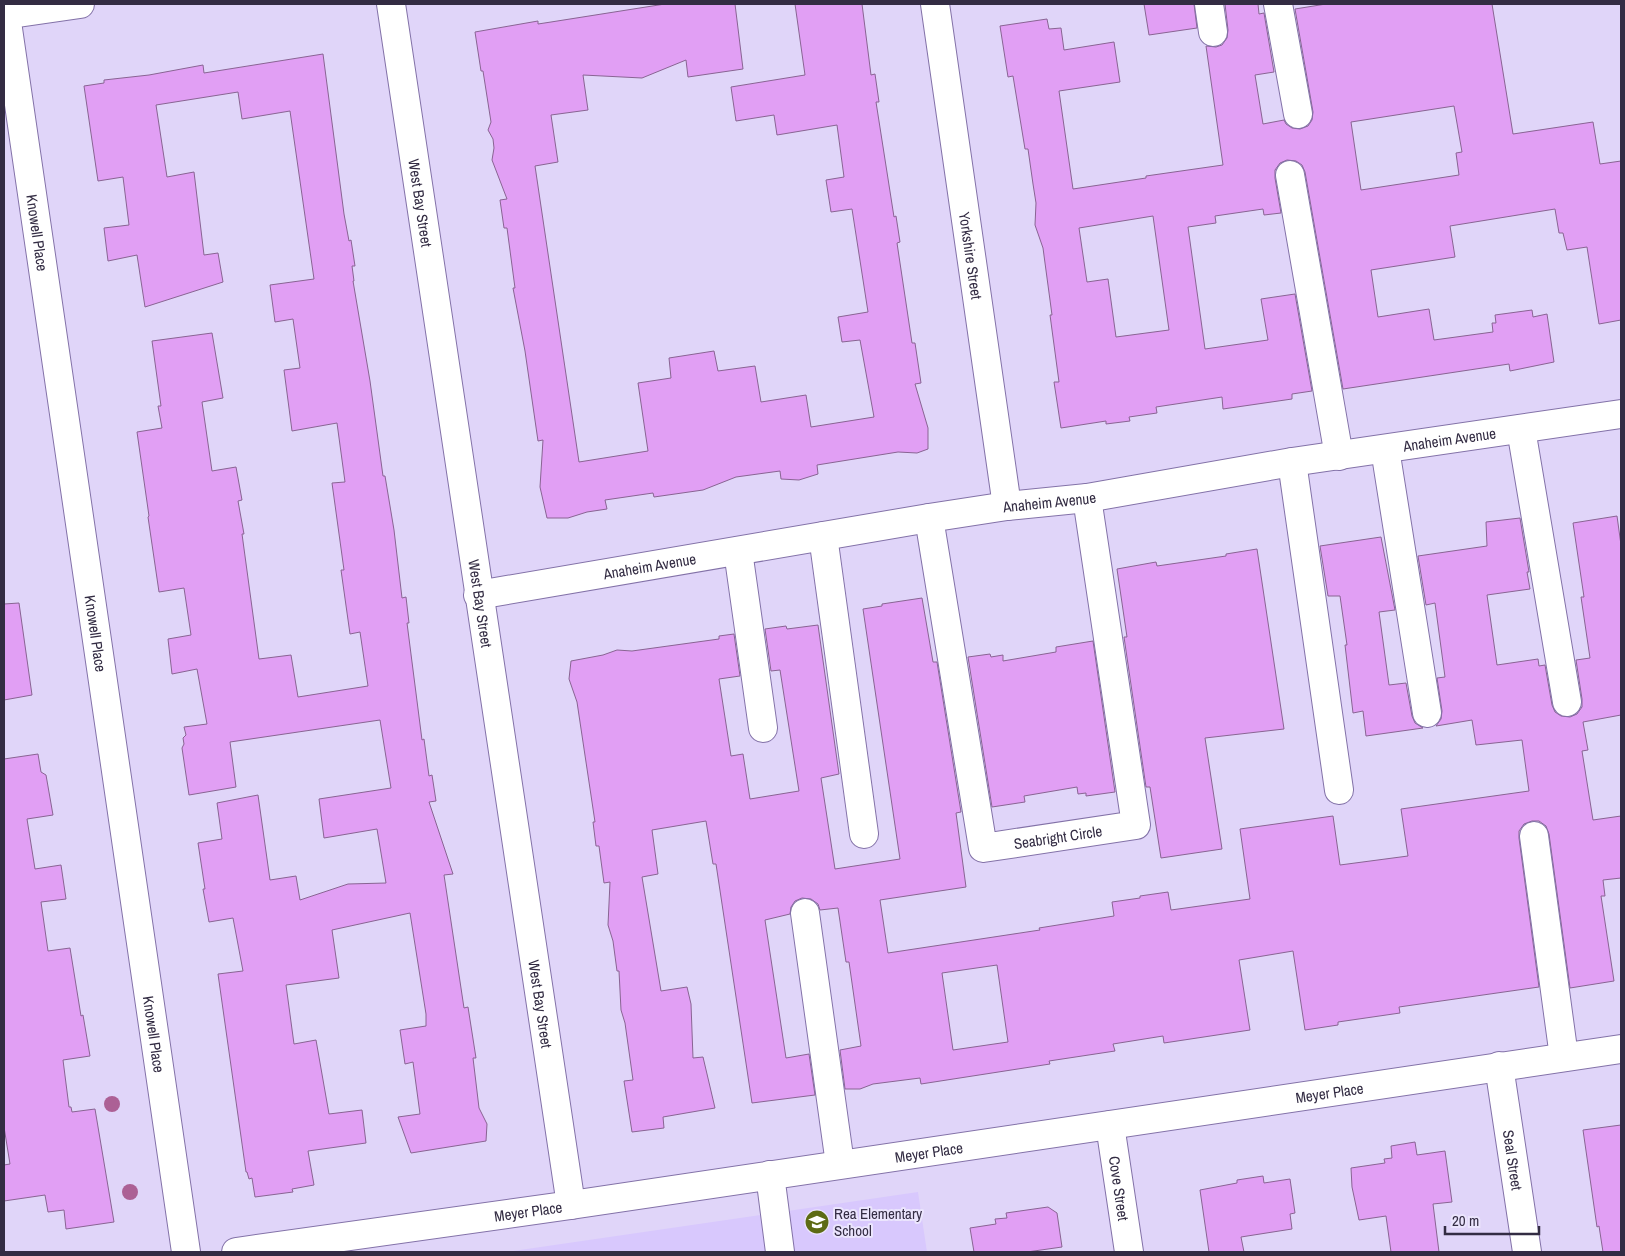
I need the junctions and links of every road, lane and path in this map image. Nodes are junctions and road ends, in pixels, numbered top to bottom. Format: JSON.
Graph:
{"nodes":[{"id":1,"x":80,"y":4,"type":"edge"},
{"id":2,"x":391,"y":4,"type":"edge"},
{"id":3,"x":936,"y":4,"type":"edge"},
{"id":4,"x":1209,"y":4,"type":"edge"},
{"id":5,"x":1278,"y":4,"type":"edge"},
{"id":6,"x":5,"y":15,"type":"edge"},
{"id":7,"x":1213,"y":32,"type":"dead end"},
{"id":8,"x":1298,"y":114,"type":"dead end"},
{"id":9,"x":1290,"y":175,"type":"dead end"},
{"id":10,"x":1621,"y":414,"type":"edge"},
{"id":11,"x":1521,"y":429,"type":"junction"},
{"id":12,"x":1385,"y":449,"type":"junction"},
{"id":13,"x":1339,"y":456,"type":"junction"},
{"id":14,"x":1292,"y":462,"type":"junction"},
{"id":15,"x":1087,"y":498,"type":"junction"},
{"id":16,"x":1007,"y":506,"type":"junction"},
{"id":17,"x":929,"y":518,"type":"junction"},
{"id":18,"x":823,"y":536,"type":"junction"},
{"id":19,"x":738,"y":551,"type":"junction"},
{"id":20,"x":478,"y":595,"type":"junction"},
{"id":21,"x":1567,"y":702,"type":"dead end"},
{"id":22,"x":1427,"y":713,"type":"dead end"},
{"id":23,"x":763,"y":728,"type":"dead end"},
{"id":24,"x":1340,"y":790,"type":"dead end"},
{"id":25,"x":864,"y":834,"type":"dead end"},
{"id":26,"x":1534,"y":836,"type":"dead end"},
{"id":27,"x":804,"y":913,"type":"dead end"},
{"id":28,"x":1621,"y":1049,"type":"edge"},
{"id":29,"x":1564,"y":1057,"type":"junction"},
{"id":30,"x":1500,"y":1066,"type":"junction"},
{"id":31,"x":1110,"y":1125,"type":"junction"},
{"id":32,"x":840,"y":1164,"type":"junction"},
{"id":33,"x":770,"y":1175,"type":"junction"},
{"id":34,"x":571,"y":1204,"type":"junction"},
{"id":35,"x":186,"y":1252,"type":"edge"},
{"id":36,"x":236,"y":1252,"type":"edge"},
{"id":37,"x":780,"y":1252,"type":"edge"},
{"id":38,"x":1129,"y":1252,"type":"edge"},
{"id":39,"x":1527,"y":1252,"type":"edge"}],
"edges":[{"from":1,"to":6,"type":"street"},
{"from":2,"to":20,"type":"street","name":"West Bay Street"},
{"from":3,"to":16,"type":"street","name":"Yorkshire Street"},
{"from":4,"to":7,"type":"street"},
{"from":5,"to":8,"type":"street"},
{"from":6,"to":35,"type":"street","name":"Knowell Place"},
{"from":9,"to":13,"type":"street"},
{"from":10,"to":11,"type":"street","name":"Anaheim Avenue"},
{"from":11,"to":12,"type":"street","name":"Anaheim Avenue"},
{"from":11,"to":21,"type":"street"},
{"from":12,"to":13,"type":"street","name":"Anaheim Avenue"},
{"from":12,"to":22,"type":"street"},
{"from":13,"to":14,"type":"street","name":"Anaheim Avenue"},
{"from":14,"to":15,"type":"street","name":"Anaheim Avenue"},
{"from":14,"to":24,"type":"street"},
{"from":15,"to":16,"type":"street","name":"Anaheim Avenue"},
{"from":15,"to":17,"type":"street","name":"Seabright Circle"},
{"from":16,"to":17,"type":"street","name":"Anaheim Avenue"},
{"from":17,"to":18,"type":"street","name":"Anaheim Avenue"},
{"from":18,"to":19,"type":"street","name":"Anaheim Avenue"},
{"from":18,"to":25,"type":"street"},
{"from":19,"to":20,"type":"street","name":"Anaheim Avenue"},
{"from":19,"to":23,"type":"street"},
{"from":20,"to":34,"type":"street","name":"West Bay Street"},
{"from":26,"to":29,"type":"street"},
{"from":27,"to":32,"type":"street"},
{"from":28,"to":29,"type":"street","name":"Meyer Place"},
{"from":29,"to":30,"type":"street","name":"Meyer Place"},
{"from":30,"to":31,"type":"street","name":"Meyer Place"},
{"from":30,"to":39,"type":"street","name":"Seal Street"},
{"from":31,"to":32,"type":"street","name":"Meyer Place"},
{"from":31,"to":38,"type":"street","name":"Cove Street"},
{"from":32,"to":33,"type":"street","name":"Meyer Place"},
{"from":33,"to":34,"type":"street","name":"Meyer Place"},
{"from":33,"to":37,"type":"street"},
{"from":34,"to":36,"type":"street","name":"Meyer Place"}]}
